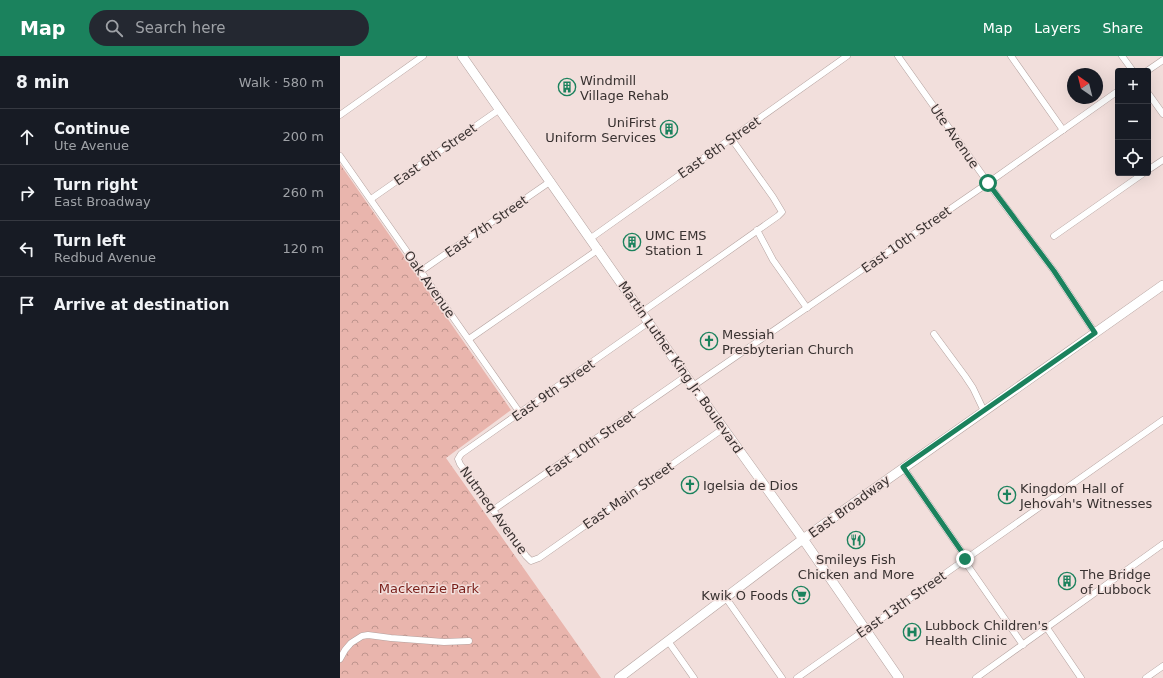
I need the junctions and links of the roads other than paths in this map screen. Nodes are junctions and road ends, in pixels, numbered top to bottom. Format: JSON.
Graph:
{"nodes":[{"id":1,"x":423,"y":56,"type":"edge"},
{"id":2,"x":462,"y":56,"type":"edge"},
{"id":3,"x":848,"y":56,"type":"edge"},
{"id":4,"x":898,"y":56,"type":"edge"},
{"id":5,"x":1011,"y":56,"type":"edge"},
{"id":6,"x":1122,"y":56,"type":"edge"},
{"id":7,"x":1163,"y":60,"type":"edge"},
{"id":8,"x":1131,"y":68,"type":"edge"},
{"id":9,"x":1151,"y":68,"type":"edge"},
{"id":10,"x":1115,"y":93,"type":"edge"},
{"id":11,"x":1151,"y":96,"type":"edge"},
{"id":12,"x":500,"y":109,"type":"junction"},
{"id":13,"x":1163,"y":114,"type":"edge"},
{"id":14,"x":340,"y":115,"type":"edge"},
{"id":15,"x":1063,"y":130,"type":"junction"},
{"id":16,"x":731,"y":138,"type":"junction"},
{"id":17,"x":340,"y":156,"type":"edge"},
{"id":18,"x":1163,"y":160,"type":"edge"},
{"id":19,"x":1151,"y":168,"type":"edge"},
{"id":20,"x":1140,"y":176,"type":"edge"},
{"id":21,"x":551,"y":181,"type":"junction"},
{"id":22,"x":988,"y":183,"type":"junction"},
{"id":23,"x":371,"y":199,"type":"junction"},
{"id":24,"x":757,"y":230,"type":"junction"},
{"id":25,"x":1054,"y":236,"type":"dead end"},
{"id":26,"x":590,"y":238,"type":"junction"},
{"id":27,"x":599,"y":249,"type":"junction"},
{"id":28,"x":421,"y":271,"type":"junction"},
{"id":29,"x":1163,"y":285,"type":"edge"},
{"id":30,"x":807,"y":308,"type":"junction"},
{"id":31,"x":642,"y":312,"type":"junction"},
{"id":32,"x":649,"y":322,"type":"junction"},
{"id":33,"x":1095,"y":333,"type":"junction"},
{"id":34,"x":934,"y":334,"type":"dead end"},
{"id":35,"x":469,"y":339,"type":"junction"},
{"id":36,"x":686,"y":376,"type":"junction"},
{"id":37,"x":693,"y":386,"type":"junction"},
{"id":38,"x":984,"y":411,"type":"junction"},
{"id":39,"x":520,"y":413,"type":"junction"},
{"id":40,"x":1163,"y":420,"type":"edge"},
{"id":41,"x":724,"y":428,"type":"junction"},
{"id":42,"x":458,"y":459,"type":"joint"},
{"id":43,"x":903,"y":467,"type":"junction"},
{"id":44,"x":493,"y":510,"type":"junction"},
{"id":45,"x":803,"y":539,"type":"junction"},
{"id":46,"x":1163,"y":544,"type":"edge"},
{"id":47,"x":965,"y":559,"type":"junction"},
{"id":48,"x":531,"y":561,"type":"joint"},
{"id":49,"x":726,"y":598,"type":"junction"},
{"id":50,"x":1047,"y":628,"type":"junction"},
{"id":51,"x":866,"y":630,"type":"junction"},
{"id":52,"x":469,"y":640,"type":"dead end"},
{"id":53,"x":668,"y":641,"type":"junction"},
{"id":54,"x":1023,"y":645,"type":"junction"},
{"id":55,"x":340,"y":659,"type":"edge"},
{"id":56,"x":1163,"y":666,"type":"edge"},
{"id":57,"x":619,"y":678,"type":"edge"},
{"id":58,"x":694,"y":678,"type":"edge"},
{"id":59,"x":782,"y":678,"type":"edge"},
{"id":60,"x":797,"y":678,"type":"edge"},
{"id":61,"x":899,"y":678,"type":"edge"},
{"id":62,"x":976,"y":678,"type":"edge"},
{"id":63,"x":1082,"y":678,"type":"edge"},
{"id":64,"x":1146,"y":678,"type":"edge"}],
"edges":[{"from":1,"to":14,"type":"street"},
{"from":2,"to":12,"type":"main road","name":"Martin Luther King Jr. Boulevard"},
{"from":3,"to":16,"type":"street","name":"East 8th Street"},
{"from":4,"to":22,"type":"street","name":"Ute Avenue"},
{"from":5,"to":15,"type":"street"},
{"from":6,"to":8,"type":"street"},
{"from":7,"to":9,"type":"street"},
{"from":10,"to":15,"type":"street","name":"East 10th Street"},
{"from":11,"to":13,"type":"street"},
{"from":12,"to":21,"type":"main road","name":"Martin Luther King Jr. Boulevard"},
{"from":12,"to":23,"type":"street","name":"East 6th Street"},
{"from":15,"to":22,"type":"street","name":"East 10th Street"},
{"from":16,"to":24,"type":"street"},
{"from":16,"to":26,"type":"street","name":"East 8th Street"},
{"from":17,"to":23,"type":"street","name":"Oak Avenue"},
{"from":18,"to":19,"type":"street"},
{"from":20,"to":25,"type":"street"},
{"from":21,"to":26,"type":"main road","name":"Martin Luther King Jr. Boulevard"},
{"from":21,"to":28,"type":"street","name":"East 7th Street"},
{"from":22,"to":30,"type":"street","name":"East 10th Street"},
{"from":22,"to":33,"type":"street","name":"Ute Avenue"},
{"from":23,"to":28,"type":"street","name":"Oak Avenue"},
{"from":24,"to":30,"type":"street"},
{"from":24,"to":31,"type":"street"},
{"from":26,"to":27,"type":"main road","name":"Martin Luther King Jr. Boulevard"},
{"from":27,"to":31,"type":"main road","name":"Martin Luther King Jr. Boulevard"},
{"from":27,"to":35,"type":"street"},
{"from":28,"to":35,"type":"street","name":"Oak Avenue"},
{"from":29,"to":33,"type":"main road","name":"East Broadway"},
{"from":30,"to":37,"type":"street","name":"East 10th Street"},
{"from":31,"to":32,"type":"main road","name":"Martin Luther King Jr. Boulevard"},
{"from":32,"to":36,"type":"main road","name":"Martin Luther King Jr. Boulevard"},
{"from":32,"to":39,"type":"street","name":"East 9th Street"},
{"from":33,"to":38,"type":"main road","name":"East Broadway"},
{"from":34,"to":38,"type":"street"},
{"from":35,"to":39,"type":"street","name":"Oak Avenue"},
{"from":36,"to":37,"type":"main road","name":"Martin Luther King Jr. Boulevard"},
{"from":36,"to":44,"type":"street","name":"East 10th Street"},
{"from":37,"to":41,"type":"main road","name":"Martin Luther King Jr. Boulevard"},
{"from":38,"to":43,"type":"main road","name":"East Broadway"},
{"from":39,"to":42,"type":"street","name":"East 9th Street"},
{"from":40,"to":47,"type":"street","name":"East 13th Street"},
{"from":41,"to":45,"type":"main road","name":"Martin Luther King Jr. Boulevard"},
{"from":41,"to":48,"type":"street","name":"East Main Street"},
{"from":42,"to":44,"type":"street","name":"Nutmeq Avenue"},
{"from":43,"to":45,"type":"main road","name":"East Broadway"},
{"from":43,"to":47,"type":"street"},
{"from":44,"to":48,"type":"street","name":"Nutmeq Avenue"},
{"from":45,"to":49,"type":"main road","name":"East Broadway"},
{"from":45,"to":51,"type":"main road","name":"Martin Luther King Jr. Boulevard"},
{"from":46,"to":50,"type":"street"},
{"from":47,"to":51,"type":"street","name":"East 13th Street"},
{"from":47,"to":54,"type":"street"},
{"from":49,"to":53,"type":"main road","name":"East Broadway"},
{"from":49,"to":59,"type":"street"},
{"from":50,"to":54,"type":"street"},
{"from":50,"to":63,"type":"street"},
{"from":51,"to":60,"type":"street","name":"East 13th Street"},
{"from":51,"to":61,"type":"main road","name":"Martin Luther King Jr. Boulevard"},
{"from":52,"to":55,"type":"street"},
{"from":53,"to":57,"type":"main road","name":"East Broadway"},
{"from":53,"to":58,"type":"street"},
{"from":54,"to":62,"type":"street"},
{"from":56,"to":64,"type":"street"}]}
